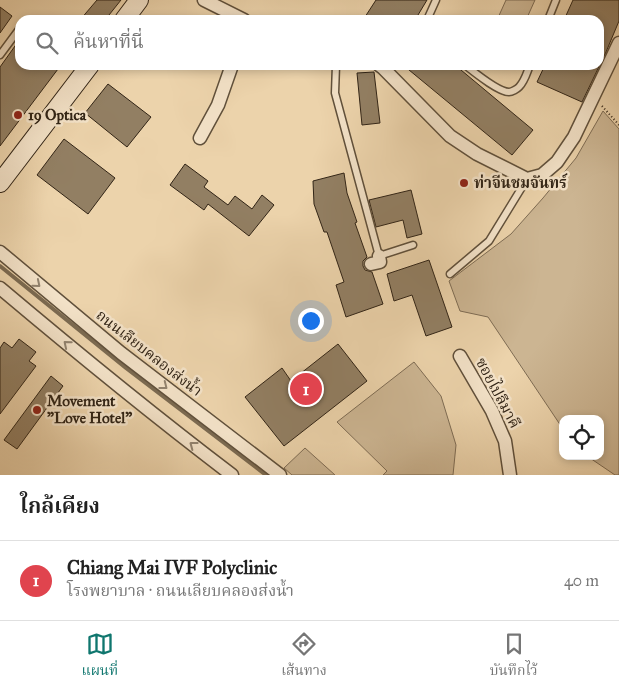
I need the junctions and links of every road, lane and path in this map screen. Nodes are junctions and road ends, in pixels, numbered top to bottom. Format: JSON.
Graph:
{"nodes":[{"id":1,"x":139,"y":0,"type":"edge"},
{"id":2,"x":204,"y":0,"type":"edge"},
{"id":3,"x":436,"y":0,"type":"edge"},
{"id":4,"x":556,"y":0,"type":"edge"},
{"id":5,"x":128,"y":15,"type":"edge"},
{"id":6,"x":232,"y":15,"type":"edge"},
{"id":7,"x":429,"y":15,"type":"edge"},
{"id":8,"x":550,"y":15,"type":"edge"},
{"id":9,"x":15,"y":34,"type":"edge"},
{"id":10,"x":619,"y":43,"type":"edge"},
{"id":11,"x":0,"y":54,"type":"edge"},
{"id":12,"x":86,"y":70,"type":"edge"},
{"id":13,"x":230,"y":70,"type":"edge"},
{"id":14,"x":336,"y":70,"type":"edge"},
{"id":15,"x":385,"y":70,"type":"edge"},
{"id":16,"x":472,"y":70,"type":"edge"},
{"id":17,"x":528,"y":70,"type":"edge"},
{"id":18,"x":593,"y":98,"type":"junction"},
{"id":19,"x":619,"y":125,"type":"edge"},
{"id":20,"x":200,"y":138,"type":"dead end"},
{"id":21,"x":527,"y":179,"type":"junction"},
{"id":22,"x":0,"y":183,"type":"edge"},
{"id":23,"x":413,"y":245,"type":"dead end"},
{"id":24,"x":0,"y":252,"type":"edge"},
{"id":25,"x":450,"y":274,"type":"dead end"},
{"id":26,"x":0,"y":288,"type":"edge"},
{"id":27,"x":460,"y":356,"type":"dead end"},
{"id":28,"x":232,"y":475,"type":"edge"},
{"id":29,"x":280,"y":475,"type":"edge"},
{"id":30,"x":510,"y":475,"type":"edge"}],
"edges":[{"from":1,"to":5,"type":"street"},
{"from":2,"to":6,"type":"street"},
{"from":3,"to":7,"type":"lane"},
{"from":4,"to":8,"type":"lane"},
{"from":9,"to":11,"type":"lane"},
{"from":10,"to":18,"type":"street"},
{"from":12,"to":22,"type":"street"},
{"from":13,"to":20,"type":"street"},
{"from":14,"to":23,"type":"lane"},
{"from":15,"to":21,"type":"street"},
{"from":16,"to":17,"type":"lane"},
{"from":18,"to":19,"type":"path"},
{"from":18,"to":21,"type":"street"},
{"from":21,"to":25,"type":"lane"},
{"from":24,"to":29,"type":"street","name":"ถนนเลียบคลองส่งน้ำ","one_way":true},
{"from":28,"to":26,"type":"street","one_way":true},
{"from":27,"to":30,"type":"street","name":"ซอยไปลีมาคี"}]}
